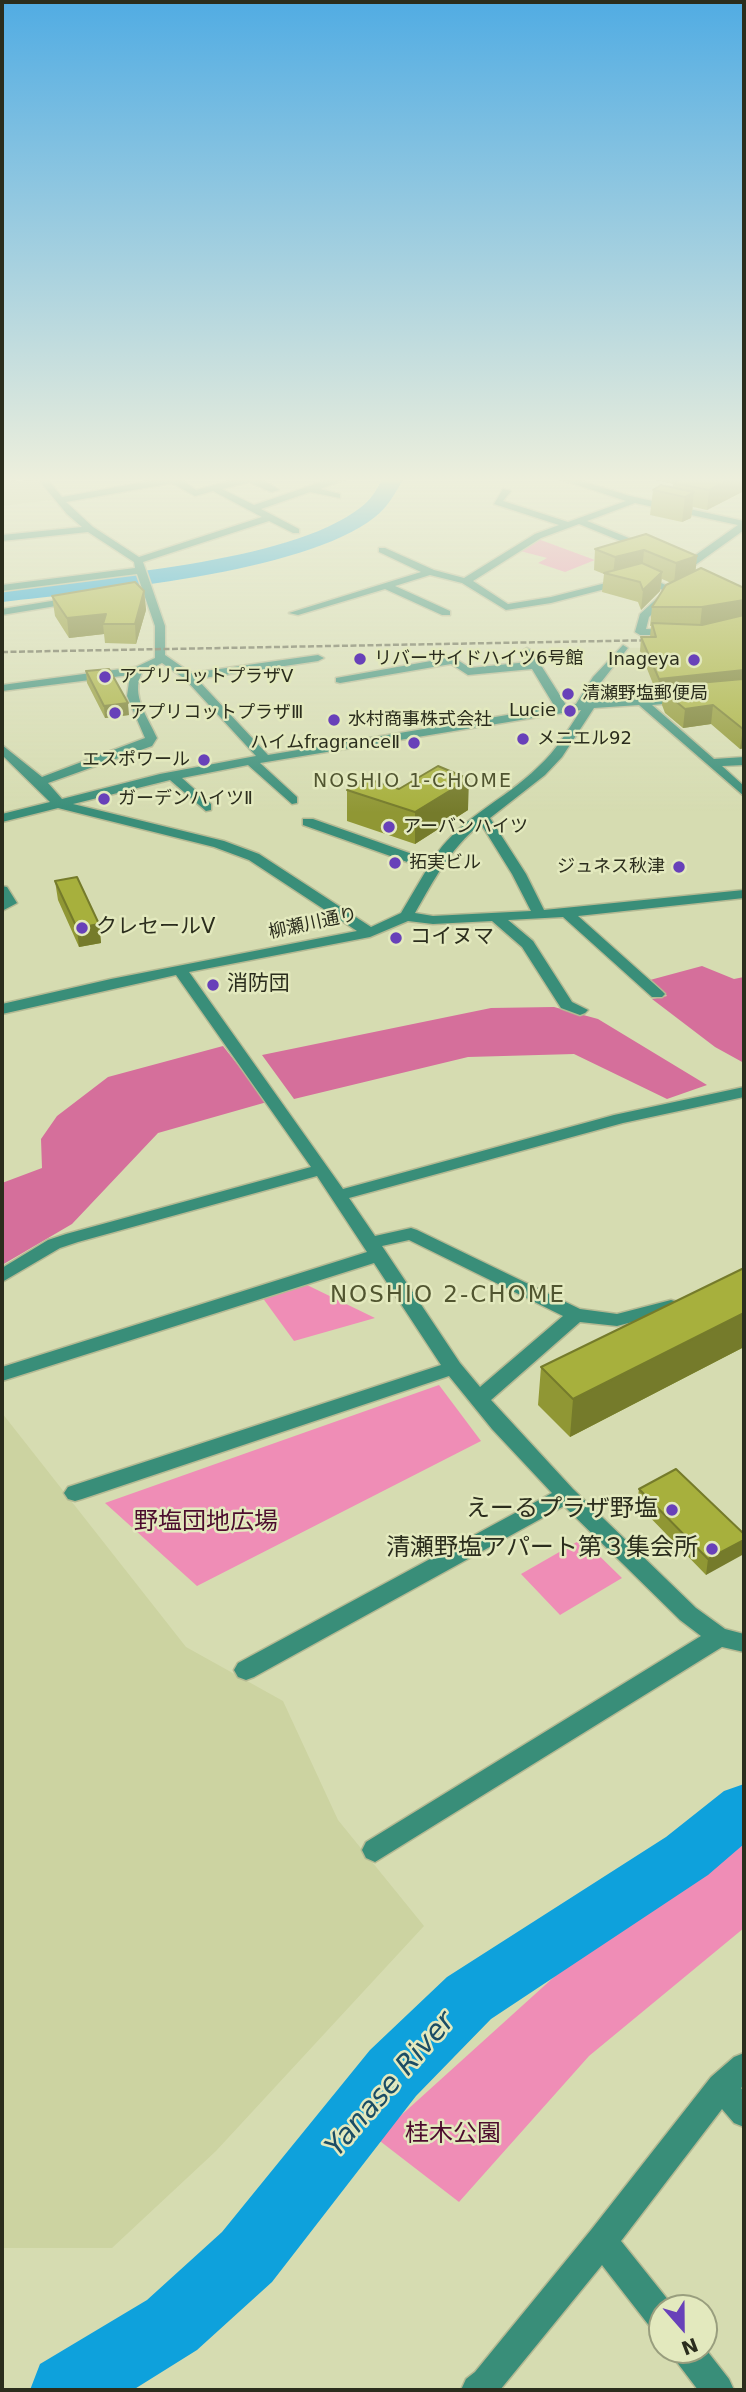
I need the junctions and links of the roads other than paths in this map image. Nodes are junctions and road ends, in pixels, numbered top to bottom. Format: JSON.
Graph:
{"nodes":[{"id":1,"x":149,"y":590,"type":"joint"},
{"id":2,"x":375,"y":590,"type":"edge"},
{"id":3,"x":395,"y":590,"type":"edge"},
{"id":4,"x":479,"y":590,"type":"edge"},
{"id":5,"x":592,"y":590,"type":"edge"},
{"id":6,"x":672,"y":590,"type":"edge"},
{"id":7,"x":135,"y":592,"type":"edge"},
{"id":8,"x":94,"y":598,"type":"edge"},
{"id":9,"x":2,"y":612,"type":"edge"},
{"id":10,"x":446,"y":612,"type":"dead end"},
{"id":11,"x":294,"y":613,"type":"dead end"},
{"id":12,"x":687,"y":633,"type":"edge"},
{"id":13,"x":623,"y":648,"type":"dead end"},
{"id":14,"x":527,"y":652,"type":"dead end"},
{"id":15,"x":163,"y":659,"type":"junction"},
{"id":16,"x":535,"y":665,"type":"junction"},
{"id":17,"x":139,"y":670,"type":"junction"},
{"id":18,"x":189,"y":677,"type":"junction"},
{"id":19,"x":2,"y":688,"type":"edge"},
{"id":20,"x":696,"y":698,"type":"edge"},
{"id":21,"x":642,"y":702,"type":"junction"},
{"id":22,"x":585,"y":705,"type":"junction"},
{"id":23,"x":561,"y":707,"type":"junction"},
{"id":24,"x":4,"y":753,"type":"edge"},
{"id":25,"x":265,"y":758,"type":"junction"},
{"id":26,"x":251,"y":761,"type":"junction"},
{"id":27,"x":744,"y":761,"type":"edge"},
{"id":28,"x":715,"y":763,"type":"junction"},
{"id":29,"x":173,"y":776,"type":"junction"},
{"id":30,"x":40,"y":782,"type":"junction"},
{"id":31,"x":744,"y":792,"type":"edge"},
{"id":32,"x":308,"y":796,"type":"dead end"},
{"id":33,"x":59,"y":804,"type":"junction"},
{"id":34,"x":206,"y":807,"type":"dead end"},
{"id":35,"x":482,"y":816,"type":"junction"},
{"id":36,"x":2,"y":818,"type":"edge"},
{"id":37,"x":308,"y":822,"type":"dead end"},
{"id":38,"x":435,"y":867,"type":"junction"},
{"id":39,"x":2,"y":890,"type":"edge"},
{"id":40,"x":744,"y":894,"type":"edge"},
{"id":41,"x":2,"y":907,"type":"edge"},
{"id":42,"x":566,"y":914,"type":"junction"},
{"id":43,"x":540,"y":915,"type":"junction"},
{"id":44,"x":406,"y":916,"type":"junction"},
{"id":45,"x":496,"y":917,"type":"junction"},
{"id":46,"x":370,"y":933,"type":"junction"},
{"id":47,"x":180,"y":970,"type":"junction"},
{"id":48,"x":657,"y":994,"type":"dead end"},
{"id":49,"x":2,"y":1009,"type":"edge"},
{"id":50,"x":580,"y":1010,"type":"dead end"},
{"id":51,"x":744,"y":1092,"type":"edge"},
{"id":52,"x":321,"y":1170,"type":"junction"},
{"id":53,"x":337,"y":1196,"type":"junction"},
{"id":54,"x":374,"y":1249,"type":"junction"},
{"id":55,"x":2,"y":1276,"type":"edge"},
{"id":56,"x":694,"y":1296,"type":"edge"},
{"id":57,"x":576,"y":1315,"type":"junction"},
{"id":58,"x":453,"y":1368,"type":"junction"},
{"id":59,"x":2,"y":1374,"type":"edge"},
{"id":60,"x":478,"y":1400,"type":"junction"},
{"id":61,"x":75,"y":1493,"type":"dead end"},
{"id":62,"x":566,"y":1495,"type":"junction"},
{"id":63,"x":719,"y":1637,"type":"junction"},
{"id":64,"x":744,"y":1643,"type":"edge"},
{"id":65,"x":246,"y":1670,"type":"dead end"},
{"id":66,"x":375,"y":1850,"type":"dead end"},
{"id":67,"x":744,"y":2067,"type":"edge"},
{"id":68,"x":721,"y":2087,"type":"junction"},
{"id":69,"x":744,"y":2113,"type":"edge"},
{"id":70,"x":602,"y":2241,"type":"junction"},
{"id":71,"x":648,"y":2299,"type":"edge"},
{"id":72,"x":698,"y":2364,"type":"edge"},
{"id":73,"x":485,"y":2388,"type":"edge"},
{"id":74,"x":718,"y":2390,"type":"edge"}],
"edges":[{"from":1,"to":7,"type":"street"},
{"from":1,"to":15,"type":"street"},
{"from":2,"to":11,"type":"street"},
{"from":3,"to":10,"type":"street"},
{"from":4,"to":5,"type":"street"},
{"from":6,"to":12,"type":"street"},
{"from":8,"to":9,"type":"street"},
{"from":13,"to":22,"type":"street"},
{"from":14,"to":16,"type":"street"},
{"from":15,"to":17,"type":"street"},
{"from":15,"to":18,"type":"street"},
{"from":16,"to":18,"type":"street"},
{"from":16,"to":23,"type":"street"},
{"from":17,"to":19,"type":"street"},
{"from":17,"to":30,"type":"street"},
{"from":18,"to":25,"type":"street"},
{"from":20,"to":21,"type":"street"},
{"from":21,"to":22,"type":"street"},
{"from":21,"to":28,"type":"street"},
{"from":22,"to":23,"type":"street"},
{"from":22,"to":35,"type":"street"},
{"from":23,"to":25,"type":"street"},
{"from":24,"to":30,"type":"street"},
{"from":25,"to":26,"type":"street"},
{"from":26,"to":29,"type":"street"},
{"from":26,"to":32,"type":"street"},
{"from":27,"to":28,"type":"street"},
{"from":28,"to":31,"type":"street"},
{"from":29,"to":33,"type":"street"},
{"from":29,"to":34,"type":"street"},
{"from":30,"to":33,"type":"street"},
{"from":33,"to":36,"type":"street"},
{"from":33,"to":46,"type":"street"},
{"from":35,"to":38,"type":"street"},
{"from":35,"to":43,"type":"street"},
{"from":37,"to":38,"type":"street"},
{"from":38,"to":44,"type":"street"},
{"from":39,"to":41,"type":"street"},
{"from":40,"to":42,"type":"street"},
{"from":42,"to":43,"type":"street"},
{"from":42,"to":48,"type":"street"},
{"from":43,"to":45,"type":"street"},
{"from":44,"to":45,"type":"street"},
{"from":44,"to":46,"type":"street","name":"柳瀬川通り"},
{"from":45,"to":50,"type":"street"},
{"from":46,"to":47,"type":"street","name":"柳瀬川通り"},
{"from":47,"to":49,"type":"street","name":"柳瀬川通り"},
{"from":47,"to":52,"type":"street"},
{"from":51,"to":53,"type":"street"},
{"from":52,"to":53,"type":"street"},
{"from":52,"to":55,"type":"street"},
{"from":53,"to":54,"type":"street"},
{"from":54,"to":57,"type":"street"},
{"from":54,"to":58,"type":"street"},
{"from":54,"to":59,"type":"street"},
{"from":56,"to":57,"type":"street"},
{"from":57,"to":60,"type":"street"},
{"from":58,"to":60,"type":"street"},
{"from":58,"to":61,"type":"street"},
{"from":60,"to":62,"type":"street"},
{"from":62,"to":63,"type":"street"},
{"from":62,"to":65,"type":"street"},
{"from":63,"to":64,"type":"street"},
{"from":63,"to":66,"type":"street"},
{"from":67,"to":68,"type":"street"},
{"from":68,"to":69,"type":"street"},
{"from":68,"to":70,"type":"street"},
{"from":70,"to":71,"type":"street"},
{"from":70,"to":73,"type":"street"},
{"from":72,"to":74,"type":"street"}]}
